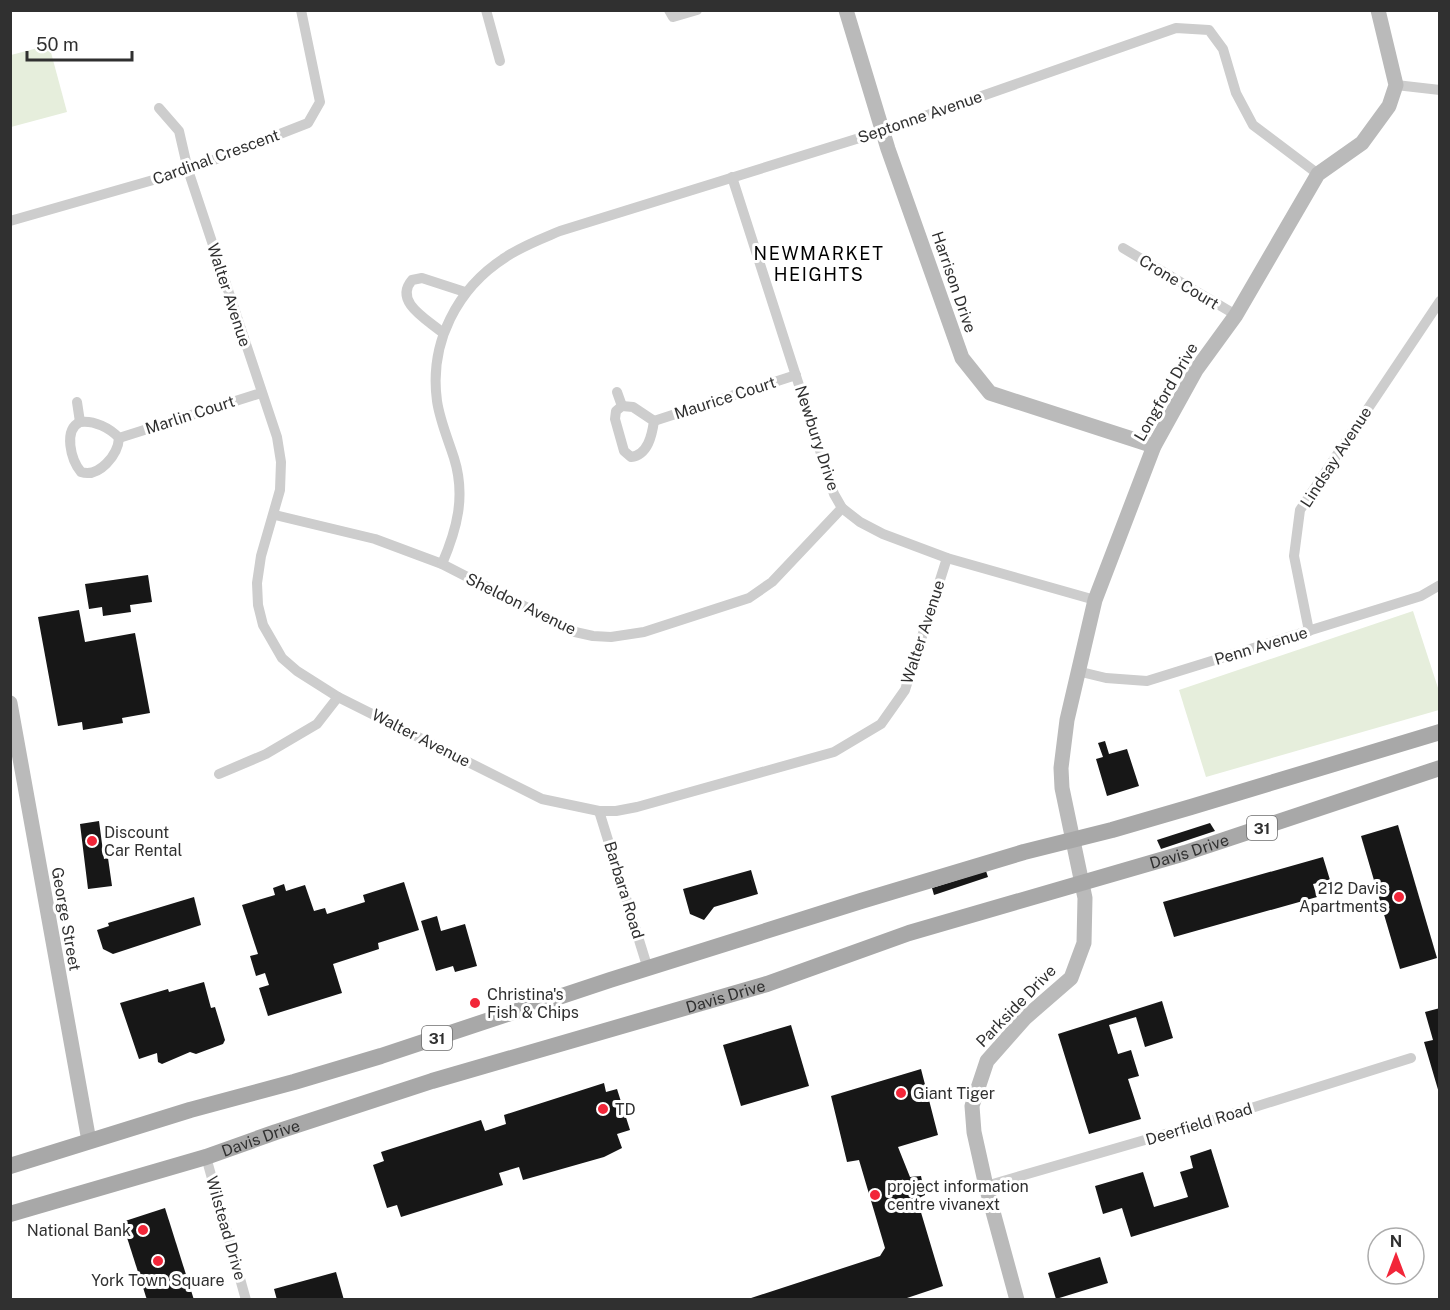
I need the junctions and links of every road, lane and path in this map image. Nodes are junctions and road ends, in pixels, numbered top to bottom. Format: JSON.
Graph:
{"nodes":[{"id":1,"x":301,"y":10,"type":"edge"},
{"id":2,"x":486,"y":10,"type":"edge"},
{"id":3,"x":669,"y":10,"type":"edge"},
{"id":4,"x":697,"y":10,"type":"edge"},
{"id":5,"x":846,"y":10,"type":"edge"},
{"id":6,"x":1378,"y":10,"type":"edge"},
{"id":7,"x":500,"y":61,"type":"dead end"},
{"id":8,"x":1396,"y":85,"type":"junction"},
{"id":9,"x":1440,"y":90,"type":"edge"},
{"id":10,"x":159,"y":108,"type":"dead end"},
{"id":11,"x":882,"y":131,"type":"junction"},
{"id":12,"x":188,"y":170,"type":"junction"},
{"id":13,"x":1318,"y":174,"type":"junction"},
{"id":14,"x":732,"y":177,"type":"junction"},
{"id":15,"x":10,"y":221,"type":"edge"},
{"id":16,"x":1123,"y":248,"type":"dead end"},
{"id":17,"x":465,"y":292,"type":"junction"},
{"id":18,"x":1440,"y":301,"type":"edge"},
{"id":19,"x":1236,"y":315,"type":"junction"},
{"id":20,"x":443,"y":333,"type":"junction"},
{"id":21,"x":796,"y":375,"type":"junction"},
{"id":22,"x":617,"y":392,"type":"dead end"},
{"id":23,"x":261,"y":393,"type":"junction"},
{"id":24,"x":77,"y":402,"type":"dead end"},
{"id":25,"x":622,"y":406,"type":"junction"},
{"id":26,"x":654,"y":421,"type":"junction"},
{"id":27,"x":80,"y":422,"type":"junction"},
{"id":28,"x":119,"y":438,"type":"junction"},
{"id":29,"x":1154,"y":446,"type":"junction"},
{"id":30,"x":842,"y":508,"type":"junction"},
{"id":31,"x":274,"y":515,"type":"junction"},
{"id":32,"x":947,"y":558,"type":"junction"},
{"id":33,"x":442,"y":564,"type":"junction"},
{"id":34,"x":1440,"y":585,"type":"edge"},
{"id":35,"x":1095,"y":600,"type":"junction"},
{"id":36,"x":1309,"y":631,"type":"junction"},
{"id":37,"x":1077,"y":671,"type":"junction"},
{"id":38,"x":338,"y":697,"type":"junction"},
{"id":39,"x":10,"y":703,"type":"edge"},
{"id":40,"x":1440,"y":732,"type":"edge"},
{"id":41,"x":1440,"y":768,"type":"edge"},
{"id":42,"x":219,"y":774,"type":"dead end"},
{"id":43,"x":599,"y":811,"type":"junction"},
{"id":44,"x":1073,"y":841,"type":"junction"},
{"id":45,"x":1083,"y":882,"type":"junction"},
{"id":46,"x":648,"y":969,"type":"junction"},
{"id":47,"x":1411,"y":1058,"type":"dead end"},
{"id":48,"x":89,"y":1141,"type":"junction"},
{"id":49,"x":206,"y":1157,"type":"junction"},
{"id":50,"x":10,"y":1166,"type":"edge"},
{"id":51,"x":986,"y":1186,"type":"junction"},
{"id":52,"x":10,"y":1214,"type":"edge"},
{"id":53,"x":246,"y":1299,"type":"edge"},
{"id":54,"x":1017,"y":1299,"type":"edge"}],
"edges":[{"from":1,"to":12,"type":"street","name":"Cardinal Crescent"},
{"from":2,"to":7,"type":"street"},
{"from":3,"to":4,"type":"street"},
{"from":5,"to":11,"type":"street","name":"Harrison Drive"},
{"from":6,"to":8,"type":"street"},
{"from":8,"to":9,"type":"street"},
{"from":8,"to":13,"type":"street","name":"Longford Drive"},
{"from":10,"to":12,"type":"street","name":"Walter Avenue"},
{"from":11,"to":13,"type":"street","name":"Septonne Avenue"},
{"from":11,"to":14,"type":"street","name":"Septonne Avenue"},
{"from":11,"to":29,"type":"street","name":"Harrison Drive"},
{"from":12,"to":15,"type":"street","name":"Cardinal Crescent"},
{"from":12,"to":23,"type":"street","name":"Walter Avenue"},
{"from":13,"to":19,"type":"street","name":"Longford Drive"},
{"from":14,"to":17,"type":"street","name":"Septonne Avenue"},
{"from":14,"to":21,"type":"street","name":"Newbury Drive"},
{"from":16,"to":19,"type":"street","name":"Crone Court"},
{"from":17,"to":20,"type":"street","name":"Septonne Avenue"},
{"from":17,"to":20,"type":"street"},
{"from":18,"to":36,"type":"street","name":"Lindsay Avenue"},
{"from":19,"to":29,"type":"street","name":"Longford Drive"},
{"from":20,"to":33,"type":"street","name":"Septonne Avenue"},
{"from":21,"to":26,"type":"street","name":"Maurice Court"},
{"from":21,"to":30,"type":"street","name":"Newbury Drive"},
{"from":22,"to":25,"type":"street"},
{"from":23,"to":28,"type":"street","name":"Marlin Court"},
{"from":23,"to":31,"type":"street","name":"Walter Avenue"},
{"from":24,"to":27,"type":"street"},
{"from":25,"to":26,"type":"street","name":"Maurice Court"},
{"from":25,"to":26,"type":"street","name":"Maurice Court"},
{"from":27,"to":28,"type":"street"},
{"from":27,"to":28,"type":"street"},
{"from":29,"to":35,"type":"street","name":"Longford Drive"},
{"from":30,"to":32,"type":"street","name":"Newbury Drive"},
{"from":30,"to":33,"type":"street","name":"Sheldon Avenue"},
{"from":31,"to":33,"type":"street","name":"Sheldon Avenue"},
{"from":31,"to":38,"type":"street","name":"Walter Avenue"},
{"from":32,"to":35,"type":"street","name":"Newbury Drive"},
{"from":32,"to":43,"type":"street","name":"Walter Avenue"},
{"from":34,"to":36,"type":"street","name":"Penn Avenue"},
{"from":35,"to":37,"type":"street","name":"Longford Drive"},
{"from":36,"to":37,"type":"street","name":"Penn Avenue"},
{"from":37,"to":44,"type":"street","name":"Longford Drive"},
{"from":38,"to":42,"type":"street"},
{"from":38,"to":43,"type":"street","name":"Walter Avenue"},
{"from":39,"to":48,"type":"street","name":"George Street"},
{"from":40,"to":44,"type":"main road","number":"31"},
{"from":41,"to":45,"type":"main road","name":"Davis Drive","number":"31"},
{"from":43,"to":46,"type":"street","name":"Barbara Road"},
{"from":44,"to":45,"type":"street","name":"Parkside Drive"},
{"from":44,"to":46,"type":"main road","number":"31"},
{"from":45,"to":49,"type":"main road","name":"Davis Drive","number":"31"},
{"from":45,"to":51,"type":"street","name":"Parkside Drive"},
{"from":46,"to":48,"type":"main road","number":"31"},
{"from":47,"to":51,"type":"street","name":"Deerfield Road"},
{"from":48,"to":50,"type":"main road","number":"31"},
{"from":49,"to":52,"type":"main road","name":"Davis Drive","number":"31"},
{"from":49,"to":53,"type":"street","name":"Wilstead Drive"},
{"from":51,"to":54,"type":"street","name":"Parkside Drive"}]}
